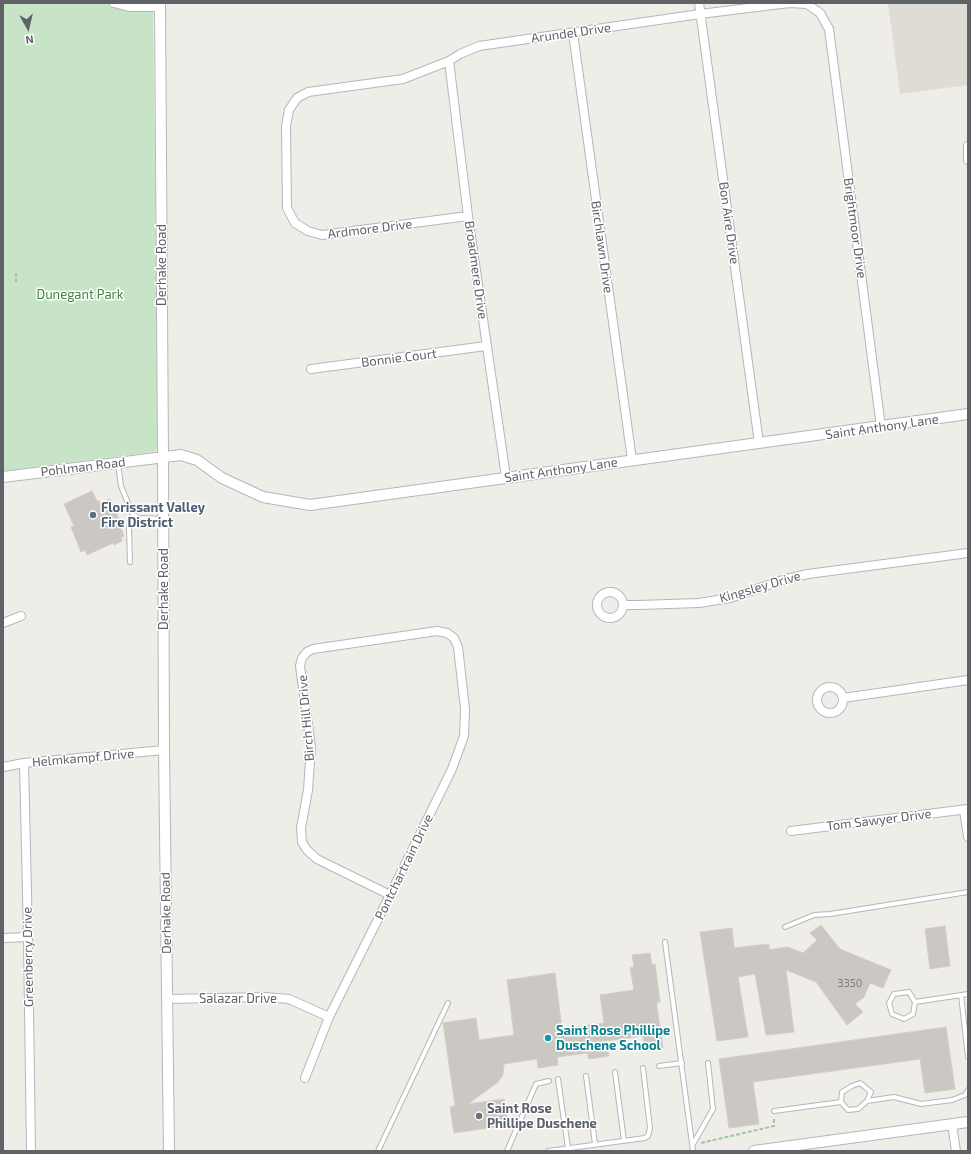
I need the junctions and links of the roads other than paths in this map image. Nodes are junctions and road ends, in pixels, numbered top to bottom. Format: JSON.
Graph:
{"nodes":[{"id":1,"x":114,"y":3,"type":"edge"},
{"id":2,"x":699,"y":3,"type":"edge"},
{"id":3,"x":160,"y":5,"type":"edge"},
{"id":4,"x":700,"y":14,"type":"junction"},
{"id":5,"x":829,"y":30,"type":"joint"},
{"id":6,"x":573,"y":33,"type":"junction"},
{"id":7,"x":449,"y":61,"type":"junction"},
{"id":8,"x":308,"y":92,"type":"joint"},
{"id":9,"x":968,"y":146,"type":"edge"},
{"id":10,"x":968,"y":160,"type":"edge"},
{"id":11,"x":468,"y":216,"type":"junction"},
{"id":12,"x":486,"y":346,"type":"junction"},
{"id":13,"x":311,"y":369,"type":"dead end"},
{"id":14,"x":968,"y":414,"type":"edge"},
{"id":15,"x":881,"y":427,"type":"junction"},
{"id":16,"x":759,"y":444,"type":"junction"},
{"id":17,"x":163,"y":456,"type":"junction"},
{"id":18,"x":632,"y":460,"type":"junction"},
{"id":19,"x":118,"y":462,"type":"junction"},
{"id":20,"x":3,"y":477,"type":"edge"},
{"id":21,"x":506,"y":477,"type":"junction"},
{"id":22,"x":138,"y":518,"type":"junction"},
{"id":23,"x":164,"y":519,"type":"junction"},
{"id":24,"x":968,"y":553,"type":"edge"},
{"id":25,"x":130,"y":562,"type":"dead end"},
{"id":26,"x":623,"y":605,"type":"dead end"},
{"id":27,"x":21,"y":616,"type":"dead end"},
{"id":28,"x":3,"y":623,"type":"edge"},
{"id":29,"x":458,"y":647,"type":"joint"},
{"id":30,"x":968,"y":680,"type":"edge"},
{"id":31,"x":843,"y":698,"type":"dead end"},
{"id":32,"x":164,"y":750,"type":"junction"},
{"id":33,"x":24,"y":763,"type":"junction"},
{"id":34,"x":3,"y":767,"type":"edge"},
{"id":35,"x":966,"y":810,"type":"edge"},
{"id":36,"x":791,"y":831,"type":"dead end"},
{"id":37,"x":968,"y":837,"type":"edge"},
{"id":38,"x":968,"y":892,"type":"edge"},
{"id":39,"x":390,"y":895,"type":"junction"},
{"id":40,"x":785,"y":927,"type":"dead end"},
{"id":41,"x":28,"y":937,"type":"junction"},
{"id":42,"x":3,"y":938,"type":"edge"},
{"id":43,"x":665,"y":942,"type":"dead end"},
{"id":44,"x":968,"y":994,"type":"edge"},
{"id":45,"x":961,"y":996,"type":"junction"},
{"id":46,"x":167,"y":999,"type":"junction"},
{"id":47,"x":915,"y":1002,"type":"junction"},
{"id":48,"x":448,"y":1003,"type":"dead end"},
{"id":49,"x":329,"y":1017,"type":"junction"},
{"id":50,"x":968,"y":1057,"type":"edge"},
{"id":51,"x":682,"y":1063,"type":"junction"},
{"id":52,"x":708,"y":1063,"type":"dead end"},
{"id":53,"x":659,"y":1066,"type":"dead end"},
{"id":54,"x":643,"y":1068,"type":"dead end"},
{"id":55,"x":615,"y":1072,"type":"dead end"},
{"id":56,"x":586,"y":1076,"type":"dead end"},
{"id":57,"x":305,"y":1078,"type":"dead end"},
{"id":58,"x":558,"y":1079,"type":"dead end"},
{"id":59,"x":549,"y":1081,"type":"dead end"},
{"id":60,"x":968,"y":1090,"type":"edge"},
{"id":61,"x":867,"y":1101,"type":"junction"},
{"id":62,"x":841,"y":1102,"type":"junction"},
{"id":63,"x":774,"y":1111,"type":"road end"},
{"id":64,"x":968,"y":1122,"type":"edge"},
{"id":65,"x":952,"y":1124,"type":"junction"},
{"id":66,"x":624,"y":1140,"type":"junction"},
{"id":67,"x":595,"y":1144,"type":"junction"},
{"id":68,"x":693,"y":1145,"type":"junction"},
{"id":69,"x":568,"y":1148,"type":"junction"},
{"id":70,"x":796,"y":1148,"type":"edge"},
{"id":71,"x":30,"y":1151,"type":"edge"},
{"id":72,"x":169,"y":1151,"type":"edge"},
{"id":73,"x":378,"y":1151,"type":"edge"},
{"id":74,"x":506,"y":1151,"type":"edge"},
{"id":75,"x":548,"y":1151,"type":"edge"},
{"id":76,"x":693,"y":1151,"type":"edge"},
{"id":77,"x":754,"y":1151,"type":"edge"},
{"id":78,"x":956,"y":1151,"type":"edge"}],
"edges":[{"from":1,"to":3,"type":"street"},
{"from":2,"to":4,"type":"street","name":"Bon Aire Drive"},
{"from":3,"to":17,"type":"street","name":"Derhake Road"},
{"from":4,"to":5,"type":"street","name":"Arundel Drive"},
{"from":4,"to":6,"type":"street","name":"Arundel Drive"},
{"from":4,"to":16,"type":"street","name":"Bon Aire Drive"},
{"from":5,"to":15,"type":"street","name":"Brightmoor Drive"},
{"from":6,"to":7,"type":"street","name":"Arundel Drive"},
{"from":6,"to":18,"type":"street","name":"Birchlawn Drive"},
{"from":7,"to":8,"type":"street","name":"Arundel Drive"},
{"from":7,"to":11,"type":"street","name":"Broadmere Drive"},
{"from":8,"to":11,"type":"street","name":"Ardmore Drive"},
{"from":9,"to":10,"type":"street"},
{"from":11,"to":12,"type":"street","name":"Broadmere Drive"},
{"from":12,"to":13,"type":"street","name":"Bonnie Court"},
{"from":12,"to":21,"type":"street","name":"Broadmere Drive"},
{"from":14,"to":15,"type":"street","name":"Saint Anthony Lane"},
{"from":15,"to":16,"type":"street","name":"Saint Anthony Lane"},
{"from":16,"to":18,"type":"street","name":"Saint Anthony Lane"},
{"from":17,"to":19,"type":"street","name":"Pohlman Road"},
{"from":17,"to":21,"type":"street","name":"Saint Anthony Lane"},
{"from":17,"to":23,"type":"street","name":"Derhake Road"},
{"from":18,"to":21,"type":"street","name":"Saint Anthony Lane"},
{"from":19,"to":20,"type":"street","name":"Pohlman Road"},
{"from":19,"to":22,"type":"lane"},
{"from":22,"to":23,"type":"lane"},
{"from":22,"to":25,"type":"lane"},
{"from":23,"to":32,"type":"street","name":"Derhake Road"},
{"from":24,"to":26,"type":"street","name":"Kingsley Drive"},
{"from":27,"to":28,"type":"street"},
{"from":29,"to":39,"type":"street","name":"Pontchartrain Drive"},
{"from":29,"to":39,"type":"street","name":"Birch Hill Drive"},
{"from":30,"to":31,"type":"street"},
{"from":32,"to":33,"type":"street","name":"Helmkampf Drive"},
{"from":32,"to":46,"type":"street","name":"Derhake Road"},
{"from":33,"to":34,"type":"street","name":"Helmkampf Drive"},
{"from":33,"to":41,"type":"street","name":"Greenberry Drive"},
{"from":35,"to":36,"type":"street","name":"Tom Sawyer Drive"},
{"from":35,"to":37,"type":"street"},
{"from":38,"to":40,"type":"lane"},
{"from":39,"to":49,"type":"street","name":"Pontchartrain Drive"},
{"from":41,"to":42,"type":"street"},
{"from":41,"to":71,"type":"street","name":"Greenberry Drive"},
{"from":43,"to":51,"type":"lane"},
{"from":44,"to":45,"type":"lane"},
{"from":45,"to":47,"type":"lane"},
{"from":45,"to":50,"type":"lane"},
{"from":46,"to":49,"type":"street","name":"Salazar Drive"},
{"from":46,"to":72,"type":"street","name":"Derhake Road"},
{"from":47,"to":47,"type":"lane"},
{"from":48,"to":73,"type":"lane"},
{"from":49,"to":57,"type":"street","name":"Pontchartrain Drive"},
{"from":51,"to":53,"type":"lane"},
{"from":51,"to":68,"type":"lane"},
{"from":52,"to":68,"type":"lane"},
{"from":54,"to":66,"type":"lane"},
{"from":55,"to":66,"type":"lane"},
{"from":56,"to":67,"type":"lane"},
{"from":58,"to":69,"type":"lane"},
{"from":59,"to":74,"type":"lane"},
{"from":60,"to":61,"type":"lane"},
{"from":61,"to":62,"type":"lane"},
{"from":61,"to":62,"type":"lane"},
{"from":62,"to":63,"type":"lane"},
{"from":64,"to":65,"type":"street"},
{"from":65,"to":70,"type":"street"},
{"from":65,"to":78,"type":"street"},
{"from":66,"to":67,"type":"lane"},
{"from":67,"to":69,"type":"lane"},
{"from":68,"to":76,"type":"lane"},
{"from":69,"to":75,"type":"lane"},
{"from":70,"to":77,"type":"street"}]}
